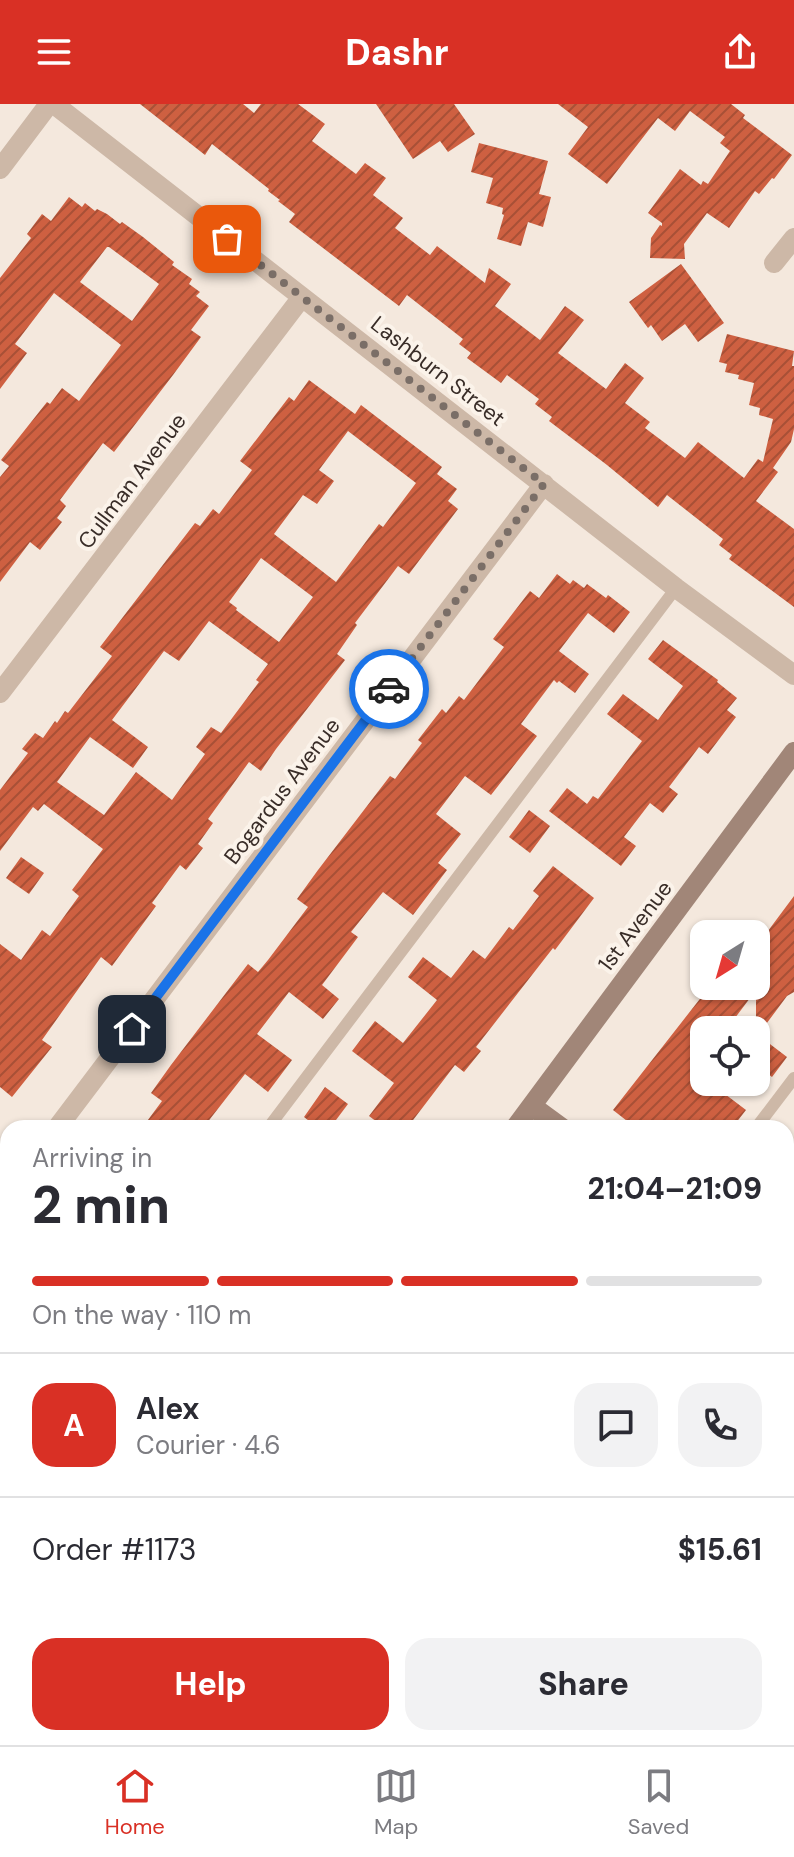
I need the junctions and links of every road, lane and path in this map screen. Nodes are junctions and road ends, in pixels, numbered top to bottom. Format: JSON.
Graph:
{"nodes":[{"id":1,"x":51,"y":104,"type":"edge"},
{"id":2,"x":0,"y":169,"type":"edge"},
{"id":3,"x":794,"y":238,"type":"edge"},
{"id":4,"x":774,"y":263,"type":"dead end"},
{"id":5,"x":302,"y":297,"type":"junction"},
{"id":6,"x":544,"y":484,"type":"junction"},
{"id":7,"x":676,"y":588,"type":"junction"},
{"id":8,"x":794,"y":675,"type":"edge"},
{"id":9,"x":0,"y":693,"type":"edge"},
{"id":10,"x":794,"y":752,"type":"edge"},
{"id":11,"x":794,"y":1078,"type":"edge"},
{"id":12,"x":532,"y":1106,"type":"junction"},
{"id":13,"x":63,"y":1120,"type":"edge"},
{"id":14,"x":274,"y":1120,"type":"edge"},
{"id":15,"x":521,"y":1120,"type":"edge"},
{"id":16,"x":551,"y":1120,"type":"edge"},
{"id":17,"x":762,"y":1120,"type":"edge"}],
"edges":[{"from":1,"to":2,"type":"street"},
{"from":1,"to":5,"type":"street","name":"Lashburn Street"},
{"from":3,"to":4,"type":"street"},
{"from":5,"to":6,"type":"street","name":"Lashburn Street"},
{"from":5,"to":9,"type":"street","name":"Cullman Avenue"},
{"from":6,"to":7,"type":"street","name":"Lashburn Street"},
{"from":6,"to":13,"type":"street","name":"Bogardus Avenue"},
{"from":7,"to":8,"type":"street","name":"Lashburn Street"},
{"from":7,"to":14,"type":"lane"},
{"from":10,"to":12,"type":"main road","name":"1st Avenue"},
{"from":11,"to":17,"type":"lane"},
{"from":12,"to":15,"type":"main road","name":"1st Avenue"},
{"from":12,"to":16,"type":"main road"}]}
